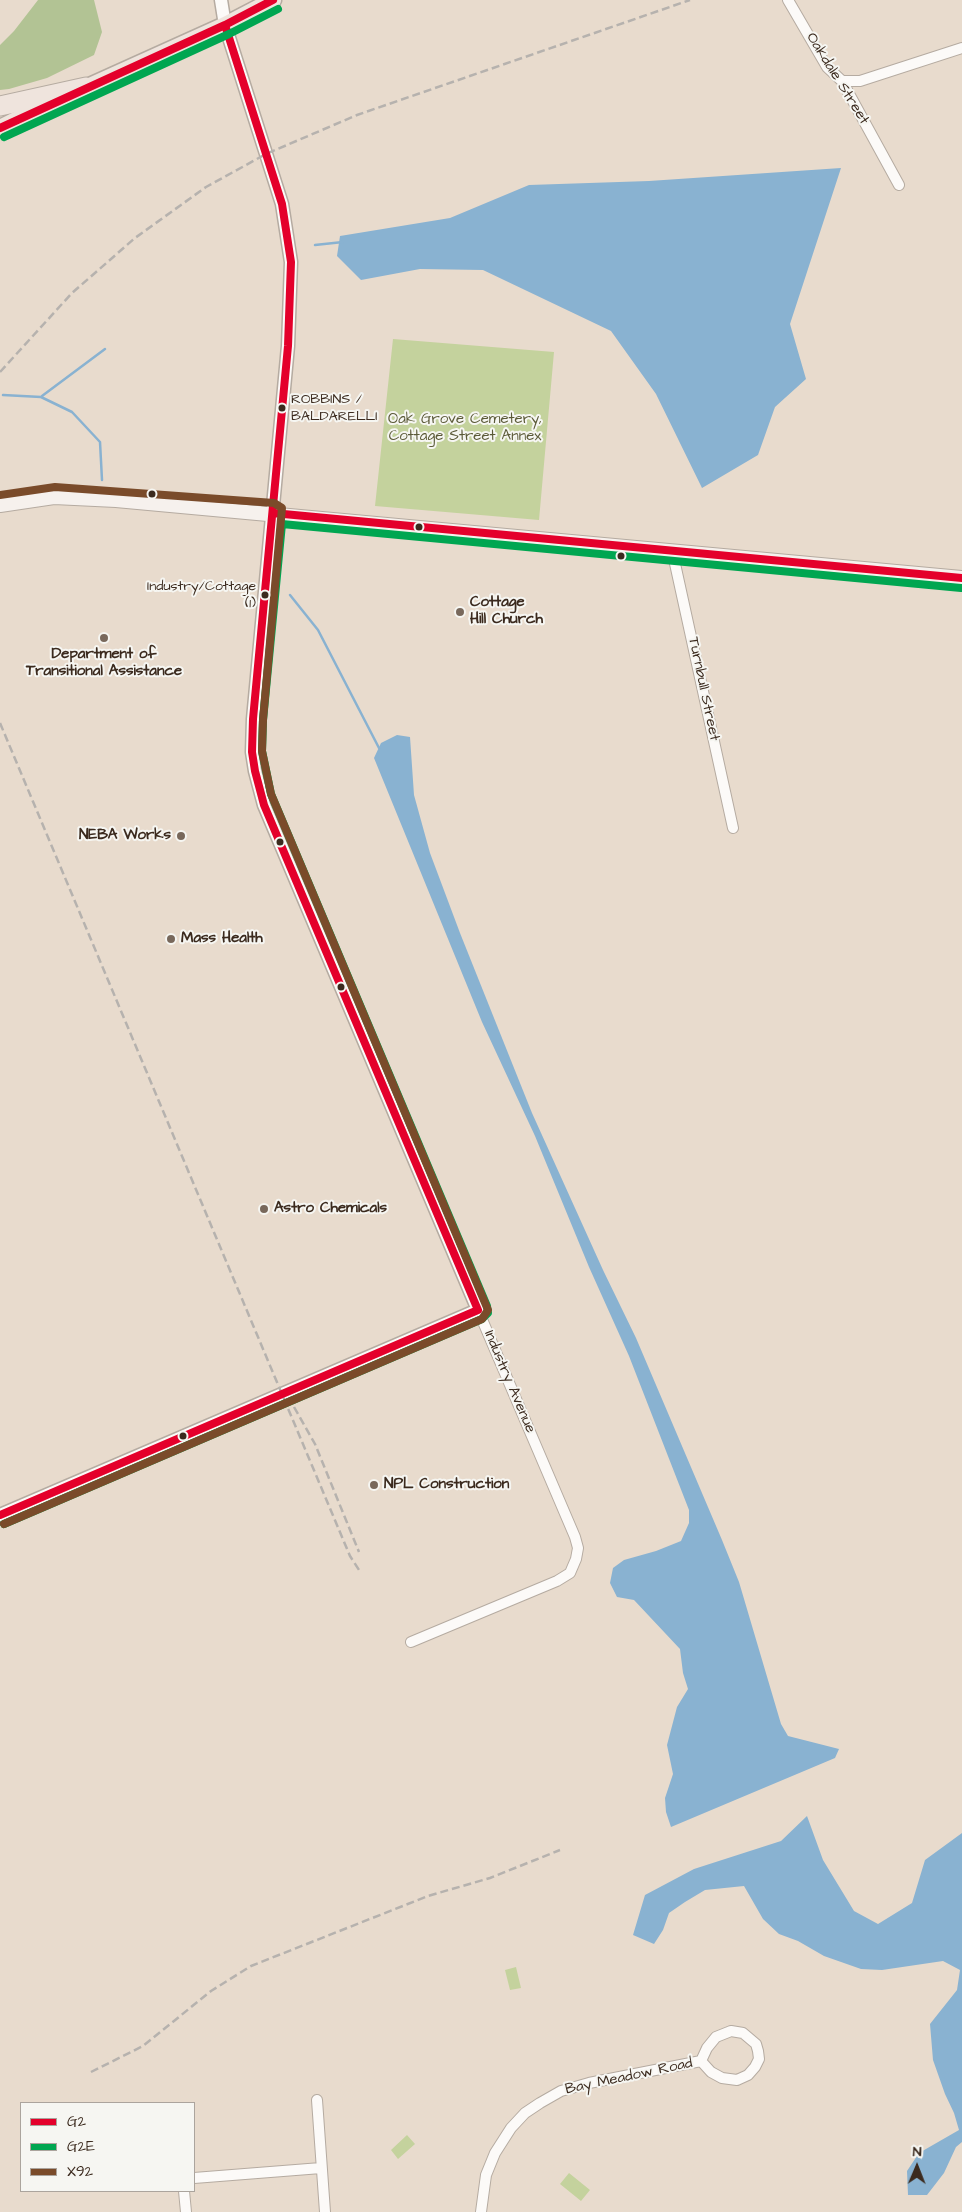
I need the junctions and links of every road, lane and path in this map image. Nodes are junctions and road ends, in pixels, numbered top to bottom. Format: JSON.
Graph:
{"nodes":[{"id":1,"x":221,"y":0,"type":"edge"},
{"id":2,"x":273,"y":0,"type":"edge"},
{"id":3,"x":788,"y":0,"type":"edge"},
{"id":4,"x":225,"y":25,"type":"junction"},
{"id":5,"x":962,"y":48,"type":"edge"},
{"id":6,"x":842,"y":81,"type":"junction"},
{"id":7,"x":86,"y":87,"type":"junction"},
{"id":8,"x":0,"y":106,"type":"edge"},
{"id":9,"x":0,"y":128,"type":"edge"},
{"id":10,"x":899,"y":185,"type":"dead end"},
{"id":11,"x":0,"y":505,"type":"edge"},
{"id":12,"x":273,"y":513,"type":"junction"},
{"id":13,"x":672,"y":550,"type":"junction"},
{"id":14,"x":962,"y":578,"type":"edge"},
{"id":15,"x":733,"y":828,"type":"dead end"},
{"id":16,"x":478,"y":1310,"type":"junction"},
{"id":17,"x":0,"y":1515,"type":"edge"},
{"id":18,"x":411,"y":1642,"type":"dead end"},
{"id":19,"x":701,"y":2061,"type":"junction"},
{"id":20,"x":317,"y":2100,"type":"dead end"},
{"id":21,"x":321,"y":2168,"type":"junction"},
{"id":22,"x":195,"y":2178,"type":"edge"},
{"id":23,"x":184,"y":2192,"type":"edge"},
{"id":24,"x":186,"y":2212,"type":"edge"},
{"id":25,"x":325,"y":2212,"type":"edge"},
{"id":26,"x":481,"y":2212,"type":"edge"}],
"edges":[{"from":1,"to":4,"type":"street","name":"Industry Avenue"},
{"from":2,"to":4,"type":"main road"},
{"from":3,"to":6,"type":"street","name":"Oakdale Street"},
{"from":4,"to":7,"type":"main road"},
{"from":4,"to":12,"type":"street","name":"Industry Avenue"},
{"from":5,"to":6,"type":"street"},
{"from":6,"to":10,"type":"street","name":"Oakdale Street"},
{"from":7,"to":8,"type":"highway"},
{"from":7,"to":9,"type":"main road"},
{"from":11,"to":12,"type":"main road"},
{"from":12,"to":13,"type":"main road"},
{"from":12,"to":16,"type":"street","name":"Industry Avenue"},
{"from":13,"to":14,"type":"main road"},
{"from":13,"to":15,"type":"street","name":"Turnbull Street"},
{"from":16,"to":17,"type":"street"},
{"from":16,"to":18,"type":"street","name":"Industry Avenue"},
{"from":19,"to":19,"type":"street","name":"Bay Meadow Road"},
{"from":19,"to":26,"type":"street","name":"Bay Meadow Road"},
{"from":20,"to":21,"type":"street"},
{"from":21,"to":22,"type":"street"},
{"from":21,"to":25,"type":"street"},
{"from":23,"to":24,"type":"street"}]}
